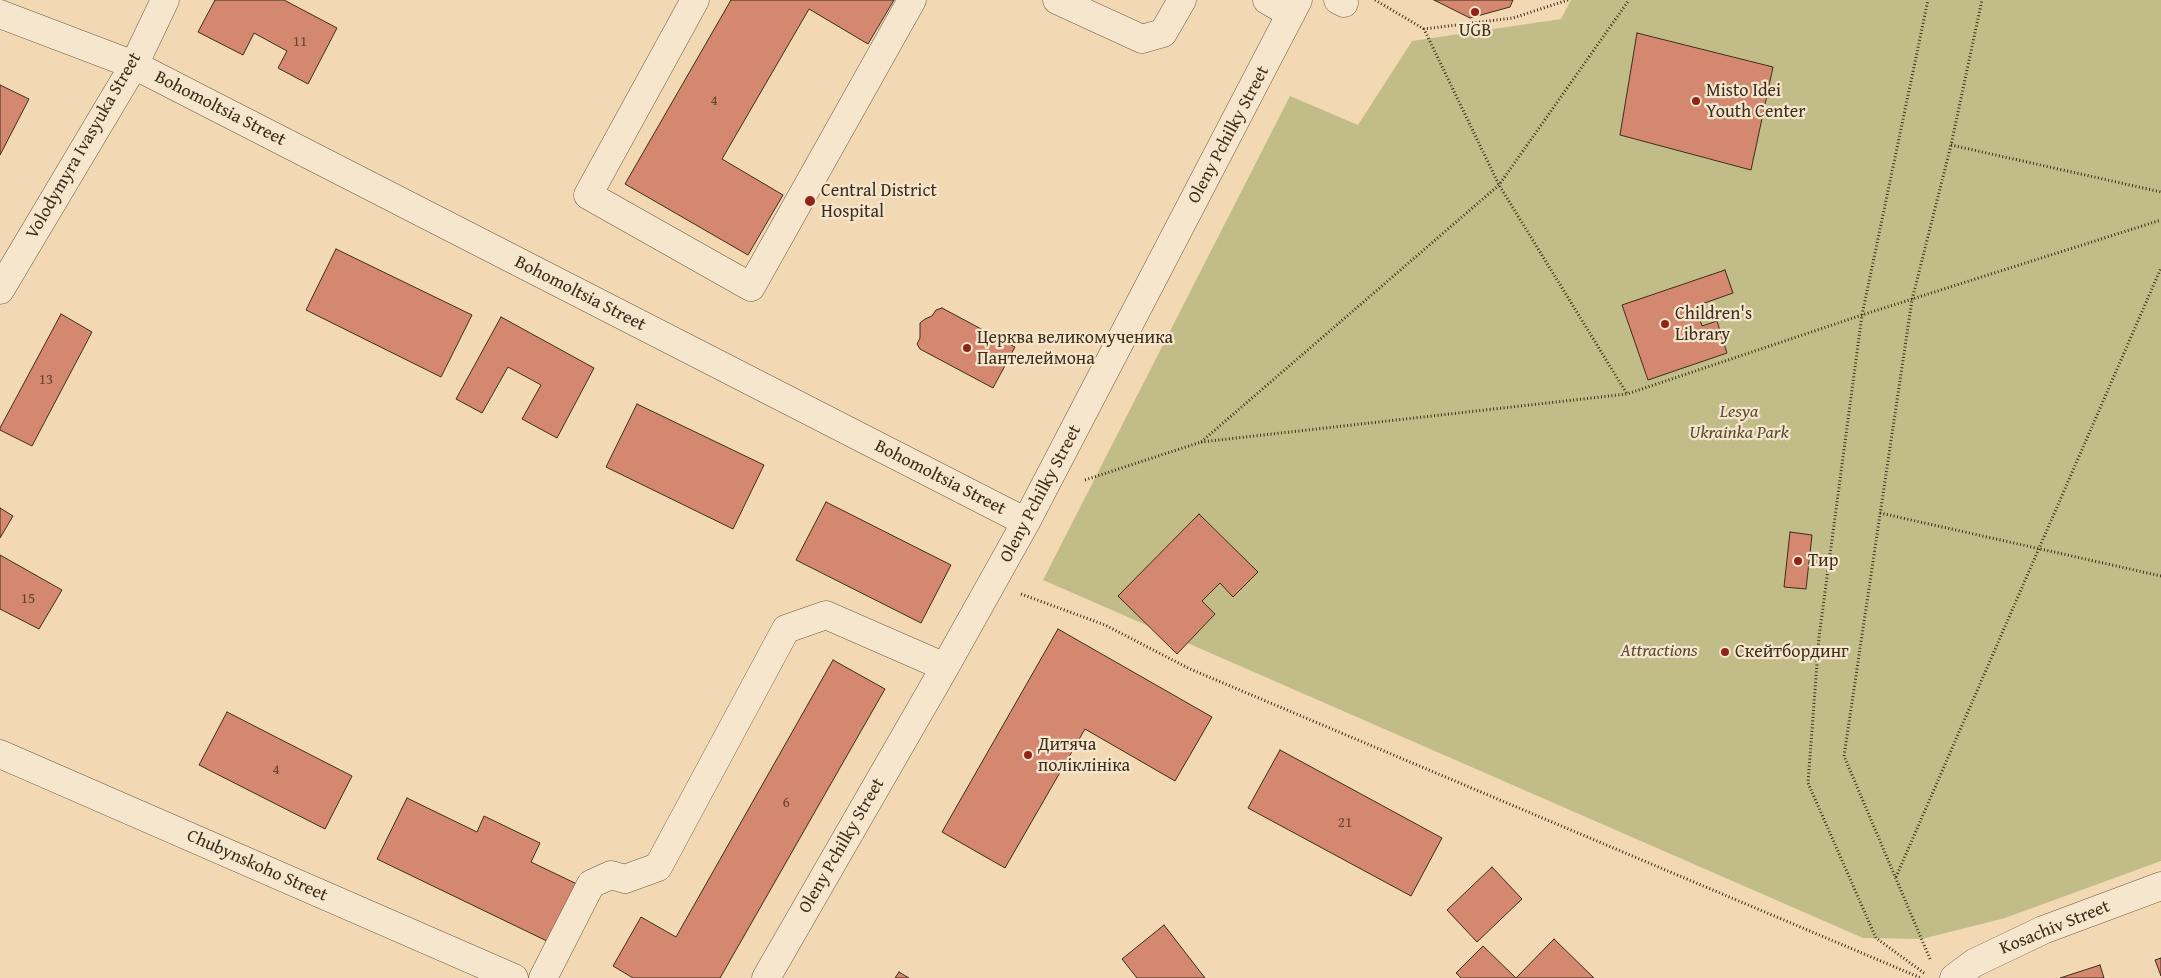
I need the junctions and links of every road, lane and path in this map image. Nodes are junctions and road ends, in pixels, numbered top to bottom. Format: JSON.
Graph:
{"nodes":[{"id":1,"x":165,"y":0,"type":"edge"},
{"id":2,"x":695,"y":0,"type":"edge"},
{"id":3,"x":912,"y":0,"type":"edge"},
{"id":4,"x":1057,"y":0,"type":"edge"},
{"id":5,"x":1182,"y":0,"type":"edge"},
{"id":6,"x":1267,"y":0,"type":"edge"},
{"id":7,"x":1375,"y":0,"type":"edge"},
{"id":8,"x":1568,"y":0,"type":"edge"},
{"id":9,"x":1629,"y":0,"type":"edge"},
{"id":10,"x":1928,"y":0,"type":"edge"},
{"id":11,"x":1982,"y":0,"type":"edge"},
{"id":12,"x":1295,"y":7,"type":"edge"},
{"id":13,"x":0,"y":14,"type":"edge"},
{"id":14,"x":1424,"y":29,"type":"junction"},
{"id":15,"x":134,"y":65,"type":"junction"},
{"id":16,"x":1951,"y":145,"type":"junction"},
{"id":17,"x":1499,"y":185,"type":"junction"},
{"id":18,"x":2161,"y":192,"type":"edge"},
{"id":19,"x":2161,"y":220,"type":"edge"},
{"id":20,"x":2161,"y":268,"type":"edge"},
{"id":21,"x":1,"y":287,"type":"edge"},
{"id":22,"x":1912,"y":300,"type":"junction"},
{"id":23,"x":1862,"y":315,"type":"junction"},
{"id":24,"x":1627,"y":394,"type":"junction"},
{"id":25,"x":1201,"y":442,"type":"junction"},
{"id":26,"x":1040,"y":495,"type":"junction"},
{"id":27,"x":1880,"y":513,"type":"junction"},
{"id":28,"x":1026,"y":522,"type":"junction"},
{"id":29,"x":2038,"y":549,"type":"junction"},
{"id":30,"x":2161,"y":576,"type":"edge"},
{"id":31,"x":992,"y":584,"type":"junction"},
{"id":32,"x":945,"y":667,"type":"junction"},
{"id":33,"x":0,"y":754,"type":"edge"},
{"id":34,"x":1896,"y":877,"type":"junction"},
{"id":35,"x":2161,"y":886,"type":"edge"},
{"id":36,"x":1932,"y":962,"type":"dead end"},
{"id":37,"x":514,"y":978,"type":"edge"},
{"id":38,"x":543,"y":978,"type":"edge"},
{"id":39,"x":766,"y":978,"type":"edge"},
{"id":40,"x":1921,"y":978,"type":"edge"},
{"id":41,"x":1930,"y":978,"type":"edge"},
{"id":42,"x":1954,"y":978,"type":"edge"}],
"edges":[{"from":1,"to":15,"type":"street","name":"Volodymyra Ivasyuka Street"},
{"from":2,"to":3,"type":"street"},
{"from":4,"to":5,"type":"street"},
{"from":6,"to":12,"type":"street"},
{"from":7,"to":14,"type":"path"},
{"from":8,"to":14,"type":"path"},
{"from":9,"to":17,"type":"path"},
{"from":10,"to":23,"type":"path"},
{"from":11,"to":16,"type":"path"},
{"from":12,"to":26,"type":"street","name":"Oleny Pchilky Street"},
{"from":13,"to":15,"type":"street","name":"Bohomoltsia Street"},
{"from":14,"to":17,"type":"path"},
{"from":15,"to":21,"type":"street","name":"Volodymyra Ivasyuka Street"},
{"from":15,"to":28,"type":"street","name":"Bohomoltsia Street"},
{"from":16,"to":18,"type":"path"},
{"from":16,"to":22,"type":"path"},
{"from":17,"to":24,"type":"path"},
{"from":17,"to":25,"type":"path"},
{"from":19,"to":22,"type":"path"},
{"from":20,"to":29,"type":"path"},
{"from":22,"to":23,"type":"path"},
{"from":22,"to":27,"type":"path"},
{"from":23,"to":24,"type":"path"},
{"from":23,"to":41,"type":"path"},
{"from":24,"to":25,"type":"path"},
{"from":25,"to":26,"type":"path"},
{"from":26,"to":28,"type":"street","name":"Oleny Pchilky Street"},
{"from":27,"to":29,"type":"path"},
{"from":27,"to":34,"type":"path"},
{"from":28,"to":31,"type":"street","name":"Oleny Pchilky Street"},
{"from":29,"to":30,"type":"path"},
{"from":29,"to":34,"type":"path"},
{"from":31,"to":32,"type":"street","name":"Oleny Pchilky Street"},
{"from":31,"to":40,"type":"path"},
{"from":32,"to":38,"type":"street"},
{"from":32,"to":39,"type":"street","name":"Oleny Pchilky Street"},
{"from":33,"to":37,"type":"street","name":"Chubynskoho Street"},
{"from":34,"to":36,"type":"path"},
{"from":35,"to":42,"type":"street","name":"Kosachiv Street"}]}
